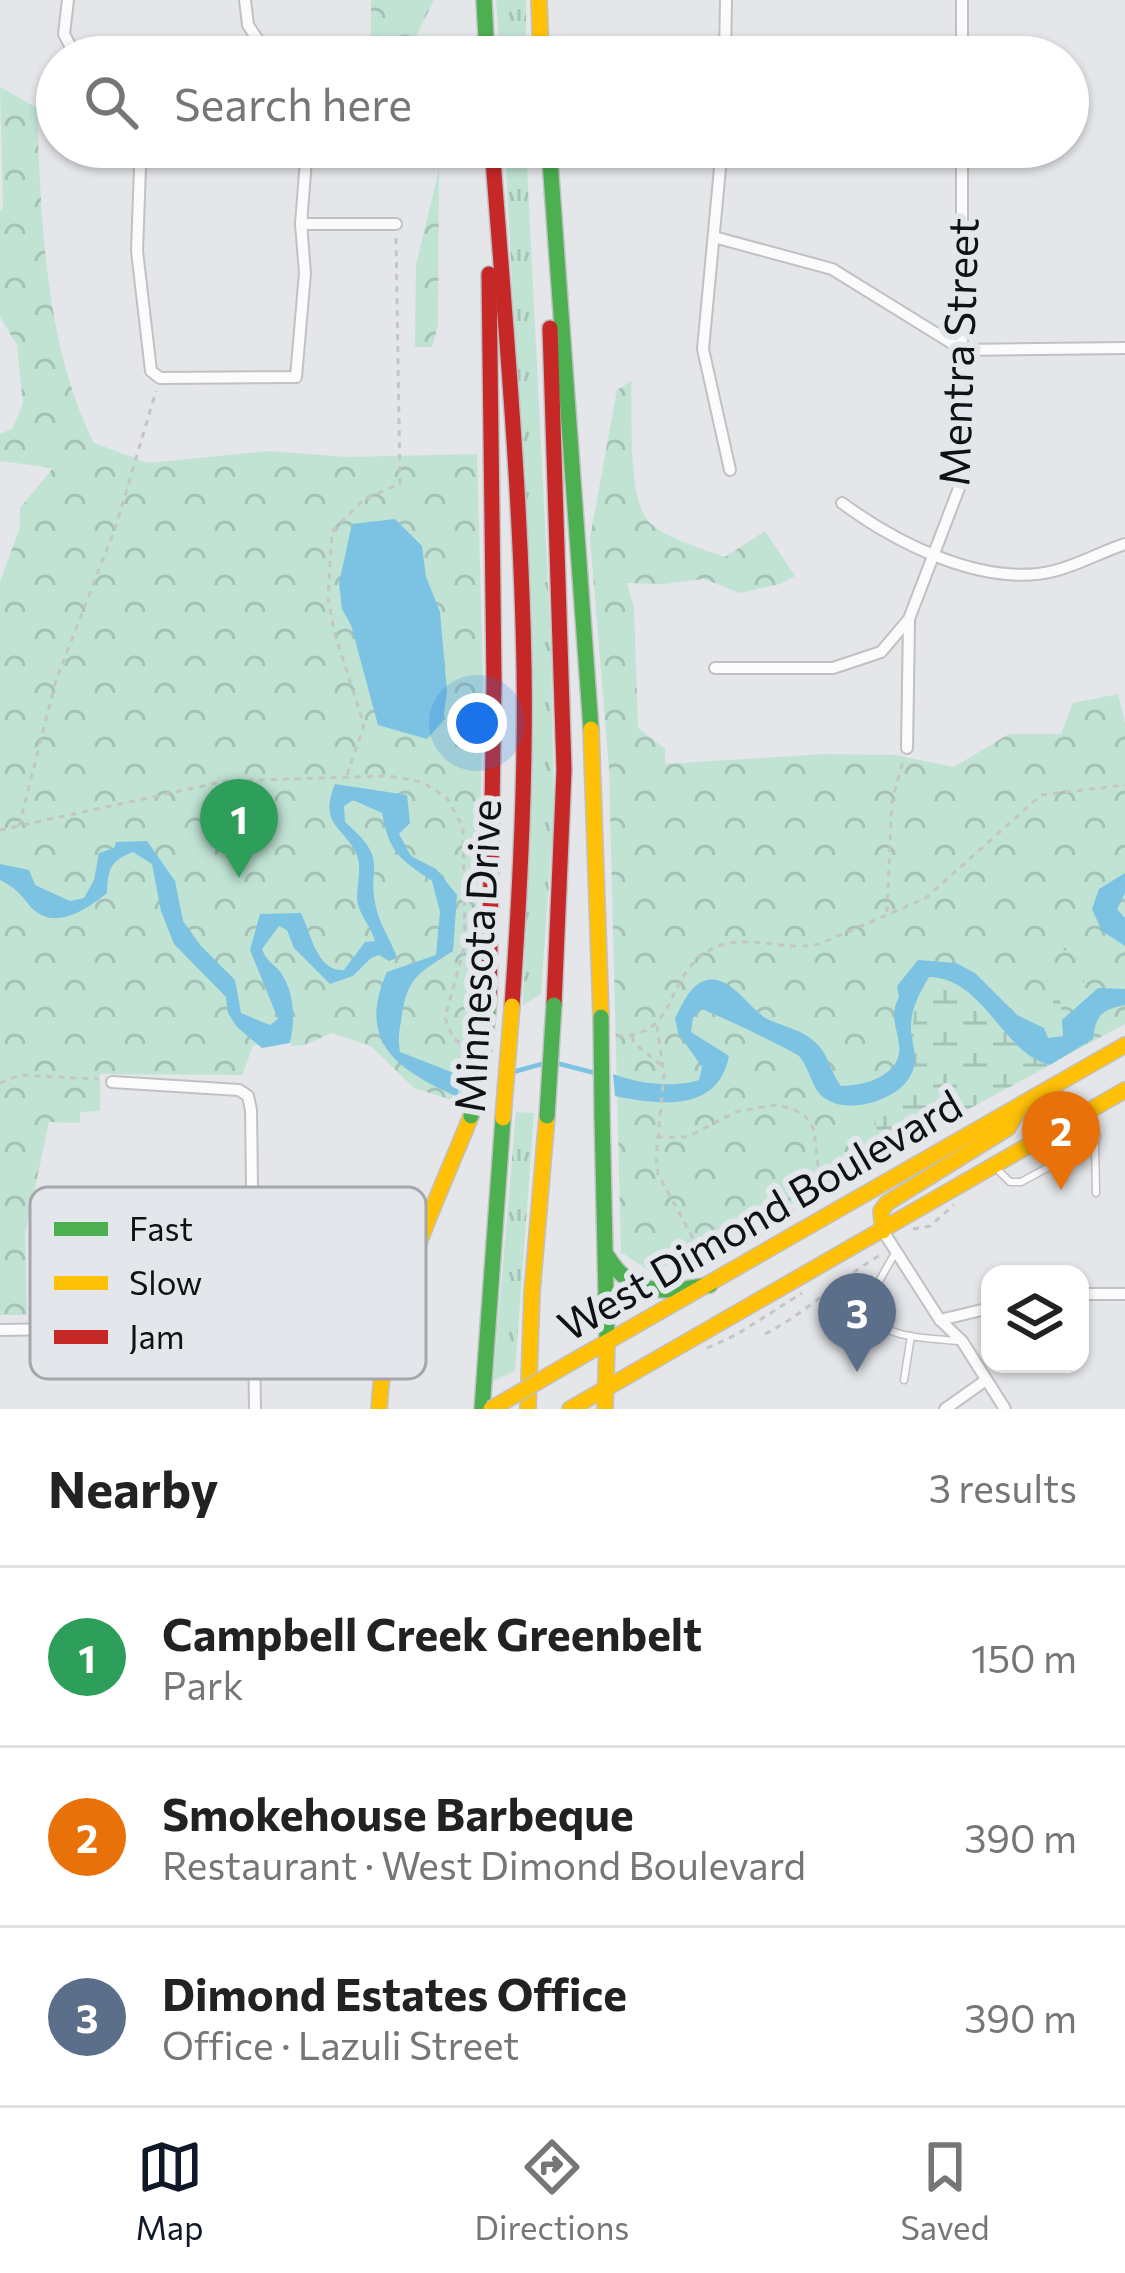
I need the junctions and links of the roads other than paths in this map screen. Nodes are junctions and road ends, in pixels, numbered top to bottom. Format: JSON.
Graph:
{"nodes":[{"id":1,"x":68,"y":0,"type":"edge"},
{"id":2,"x":245,"y":0,"type":"edge"},
{"id":3,"x":484,"y":0,"type":"edge"},
{"id":4,"x":539,"y":0,"type":"edge"},
{"id":5,"x":726,"y":0,"type":"edge"},
{"id":6,"x":962,"y":0,"type":"edge"},
{"id":7,"x":65,"y":36,"type":"edge"},
{"id":8,"x":255,"y":36,"type":"edge"},
{"id":9,"x":486,"y":36,"type":"edge"},
{"id":10,"x":540,"y":36,"type":"edge"},
{"id":11,"x":725,"y":36,"type":"edge"},
{"id":12,"x":962,"y":36,"type":"edge"},
{"id":13,"x":140,"y":168,"type":"edge"},
{"id":14,"x":305,"y":168,"type":"edge"},
{"id":15,"x":490,"y":168,"type":"edge"},
{"id":16,"x":491,"y":168,"type":"edge"},
{"id":17,"x":547,"y":168,"type":"edge"},
{"id":18,"x":548,"y":168,"type":"edge"},
{"id":19,"x":720,"y":168,"type":"edge"},
{"id":20,"x":962,"y":168,"type":"edge"},
{"id":21,"x":301,"y":224,"type":"junction"},
{"id":22,"x":396,"y":224,"type":"road end"},
{"id":23,"x":714,"y":237,"type":"junction"},
{"id":24,"x":1125,"y":348,"type":"edge"},
{"id":25,"x":963,"y":350,"type":"junction"},
{"id":26,"x":730,"y":470,"type":"dead end"},
{"id":27,"x":842,"y":502,"type":"dead end"},
{"id":28,"x":1125,"y":544,"type":"edge"},
{"id":29,"x":935,"y":553,"type":"junction"},
{"id":30,"x":909,"y":619,"type":"junction"},
{"id":31,"x":715,"y":668,"type":"dead end"},
{"id":32,"x":907,"y":748,"type":"road end"},
{"id":33,"x":1125,"y":1045,"type":"edge"},
{"id":34,"x":112,"y":1082,"type":"road end"},
{"id":35,"x":1125,"y":1090,"type":"edge"},
{"id":36,"x":1021,"y":1106,"type":"junction"},
{"id":37,"x":1084,"y":1114,"type":"junction"},
{"id":38,"x":1096,"y":1142,"type":"junction"},
{"id":39,"x":995,"y":1166,"type":"junction"},
{"id":40,"x":251,"y":1187,"type":"edge"},
{"id":41,"x":1096,"y":1193,"type":"dead end"},
{"id":42,"x":426,"y":1227,"type":"edge"},
{"id":43,"x":883,"y":1231,"type":"junction"},
{"id":44,"x":605,"y":1251,"type":"junction"},
{"id":45,"x":893,"y":1251,"type":"junction"},
{"id":46,"x":710,"y":1285,"type":"junction"},
{"id":47,"x":1089,"y":1294,"type":"edge"},
{"id":48,"x":1125,"y":1294,"type":"edge"},
{"id":49,"x":981,"y":1310,"type":"edge"},
{"id":50,"x":940,"y":1320,"type":"junction"},
{"id":51,"x":0,"y":1330,"type":"edge"},
{"id":52,"x":30,"y":1330,"type":"edge"},
{"id":53,"x":911,"y":1336,"type":"junction"},
{"id":54,"x":962,"y":1341,"type":"junction"},
{"id":55,"x":607,"y":1342,"type":"junction"},
{"id":56,"x":254,"y":1379,"type":"edge"},
{"id":57,"x":382,"y":1379,"type":"edge"},
{"id":58,"x":986,"y":1380,"type":"junction"},
{"id":59,"x":904,"y":1381,"type":"dead end"},
{"id":60,"x":598,"y":1392,"type":"junction"},
{"id":61,"x":255,"y":1409,"type":"edge"},
{"id":62,"x":379,"y":1409,"type":"edge"},
{"id":63,"x":482,"y":1409,"type":"edge"},
{"id":64,"x":491,"y":1409,"type":"edge"},
{"id":65,"x":528,"y":1409,"type":"edge"},
{"id":66,"x":570,"y":1409,"type":"edge"},
{"id":67,"x":605,"y":1409,"type":"edge"},
{"id":68,"x":946,"y":1409,"type":"edge"},
{"id":69,"x":1005,"y":1409,"type":"edge"}],
"edges":[{"from":1,"to":7,"type":"street"},
{"from":2,"to":8,"type":"street"},
{"from":3,"to":9,"type":"main road"},
{"from":4,"to":10,"type":"main road"},
{"from":5,"to":11,"type":"street"},
{"from":6,"to":12,"type":"street"},
{"from":13,"to":21,"type":"street"},
{"from":14,"to":21,"type":"street"},
{"from":15,"to":42,"type":"main road","bridge":true},
{"from":16,"to":63,"type":"main road","name":"Minnesota Drive","bridge":true},
{"from":17,"to":65,"type":"main road","name":"Minnesota Drive","bridge":true},
{"from":18,"to":44,"type":"main road","bridge":true},
{"from":19,"to":23,"type":"street"},
{"from":20,"to":25,"type":"street","name":"Mentra Street"},
{"from":21,"to":22,"type":"street"},
{"from":23,"to":25,"type":"street"},
{"from":23,"to":26,"type":"street"},
{"from":24,"to":25,"type":"street"},
{"from":25,"to":29,"type":"street","name":"Mentra Street"},
{"from":27,"to":29,"type":"street"},
{"from":28,"to":29,"type":"street"},
{"from":29,"to":30,"type":"street","name":"Mentra Street"},
{"from":30,"to":31,"type":"street"},
{"from":30,"to":32,"type":"street"},
{"from":33,"to":36,"type":"main road","name":"West Dimond Boulevard"},
{"from":34,"to":40,"type":"street"},
{"from":35,"to":37,"type":"main road","name":"West Dimond Boulevard"},
{"from":36,"to":43,"type":"main road"},
{"from":36,"to":46,"type":"main road","name":"West Dimond Boulevard"},
{"from":37,"to":38,"type":"lane"},
{"from":37,"to":39,"type":"main road","name":"West Dimond Boulevard"},
{"from":38,"to":39,"type":"lane"},
{"from":38,"to":41,"type":"lane"},
{"from":39,"to":43,"type":"main road","name":"West Dimond Boulevard"},
{"from":43,"to":45,"type":"street"},
{"from":43,"to":60,"type":"main road","name":"West Dimond Boulevard"},
{"from":44,"to":46,"type":"main road"},
{"from":44,"to":55,"type":"main road"},
{"from":45,"to":50,"type":"street"},
{"from":45,"to":53,"type":"lane"},
{"from":46,"to":55,"type":"main road","name":"West Dimond Boulevard"},
{"from":47,"to":48,"type":"street"},
{"from":49,"to":50,"type":"street"},
{"from":50,"to":54,"type":"street"},
{"from":51,"to":52,"type":"street"},
{"from":53,"to":54,"type":"lane"},
{"from":53,"to":59,"type":"lane"},
{"from":54,"to":58,"type":"street"},
{"from":55,"to":60,"type":"main road"},
{"from":55,"to":64,"type":"main road","name":"West Dimond Boulevard","bridge":true},
{"from":56,"to":61,"type":"street"},
{"from":57,"to":62,"type":"main road","bridge":true},
{"from":58,"to":68,"type":"street"},
{"from":58,"to":69,"type":"street"},
{"from":60,"to":66,"type":"main road","name":"West Dimond Boulevard"},
{"from":60,"to":67,"type":"main road"}]}
